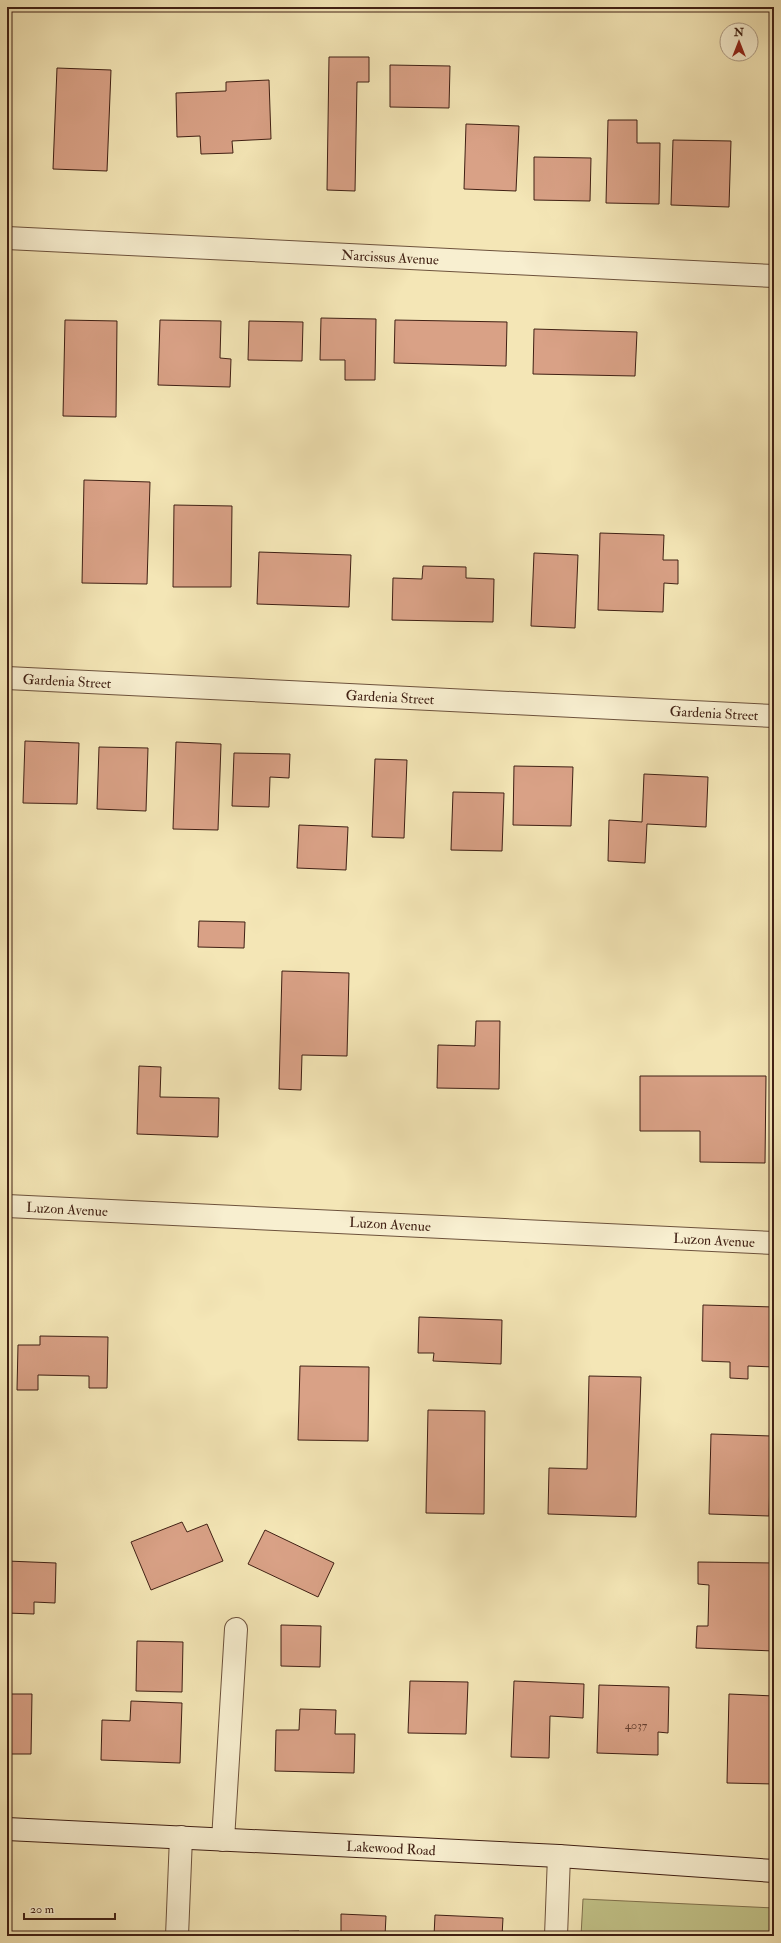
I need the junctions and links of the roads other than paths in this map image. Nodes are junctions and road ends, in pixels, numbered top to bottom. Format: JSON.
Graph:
{"nodes":[{"id":1,"x":7,"y":238,"type":"edge"},
{"id":2,"x":774,"y":276,"type":"edge"},
{"id":3,"x":7,"y":678,"type":"edge"},
{"id":4,"x":774,"y":716,"type":"edge"},
{"id":5,"x":7,"y":1206,"type":"edge"},
{"id":6,"x":774,"y":1243,"type":"edge"},
{"id":7,"x":236,"y":1629,"type":"dead end"},
{"id":8,"x":7,"y":1829,"type":"edge"},
{"id":9,"x":181,"y":1838,"type":"junction"},
{"id":10,"x":223,"y":1840,"type":"junction"},
{"id":11,"x":559,"y":1856,"type":"junction"},
{"id":12,"x":774,"y":1871,"type":"edge"},
{"id":13,"x":177,"y":1936,"type":"edge"},
{"id":14,"x":556,"y":1936,"type":"edge"}],
"edges":[{"from":1,"to":2,"type":"street","name":"Narcissus Avenue"},
{"from":3,"to":4,"type":"street","name":"Gardenia Street"},
{"from":5,"to":6,"type":"street","name":"Luzon Avenue"},
{"from":7,"to":10,"type":"street"},
{"from":8,"to":9,"type":"street","name":"Lakewood Road"},
{"from":9,"to":10,"type":"street","name":"Lakewood Road"},
{"from":9,"to":13,"type":"street"},
{"from":10,"to":11,"type":"street","name":"Lakewood Road"},
{"from":11,"to":12,"type":"street","name":"Lakewood Road"},
{"from":11,"to":14,"type":"street"}]}
